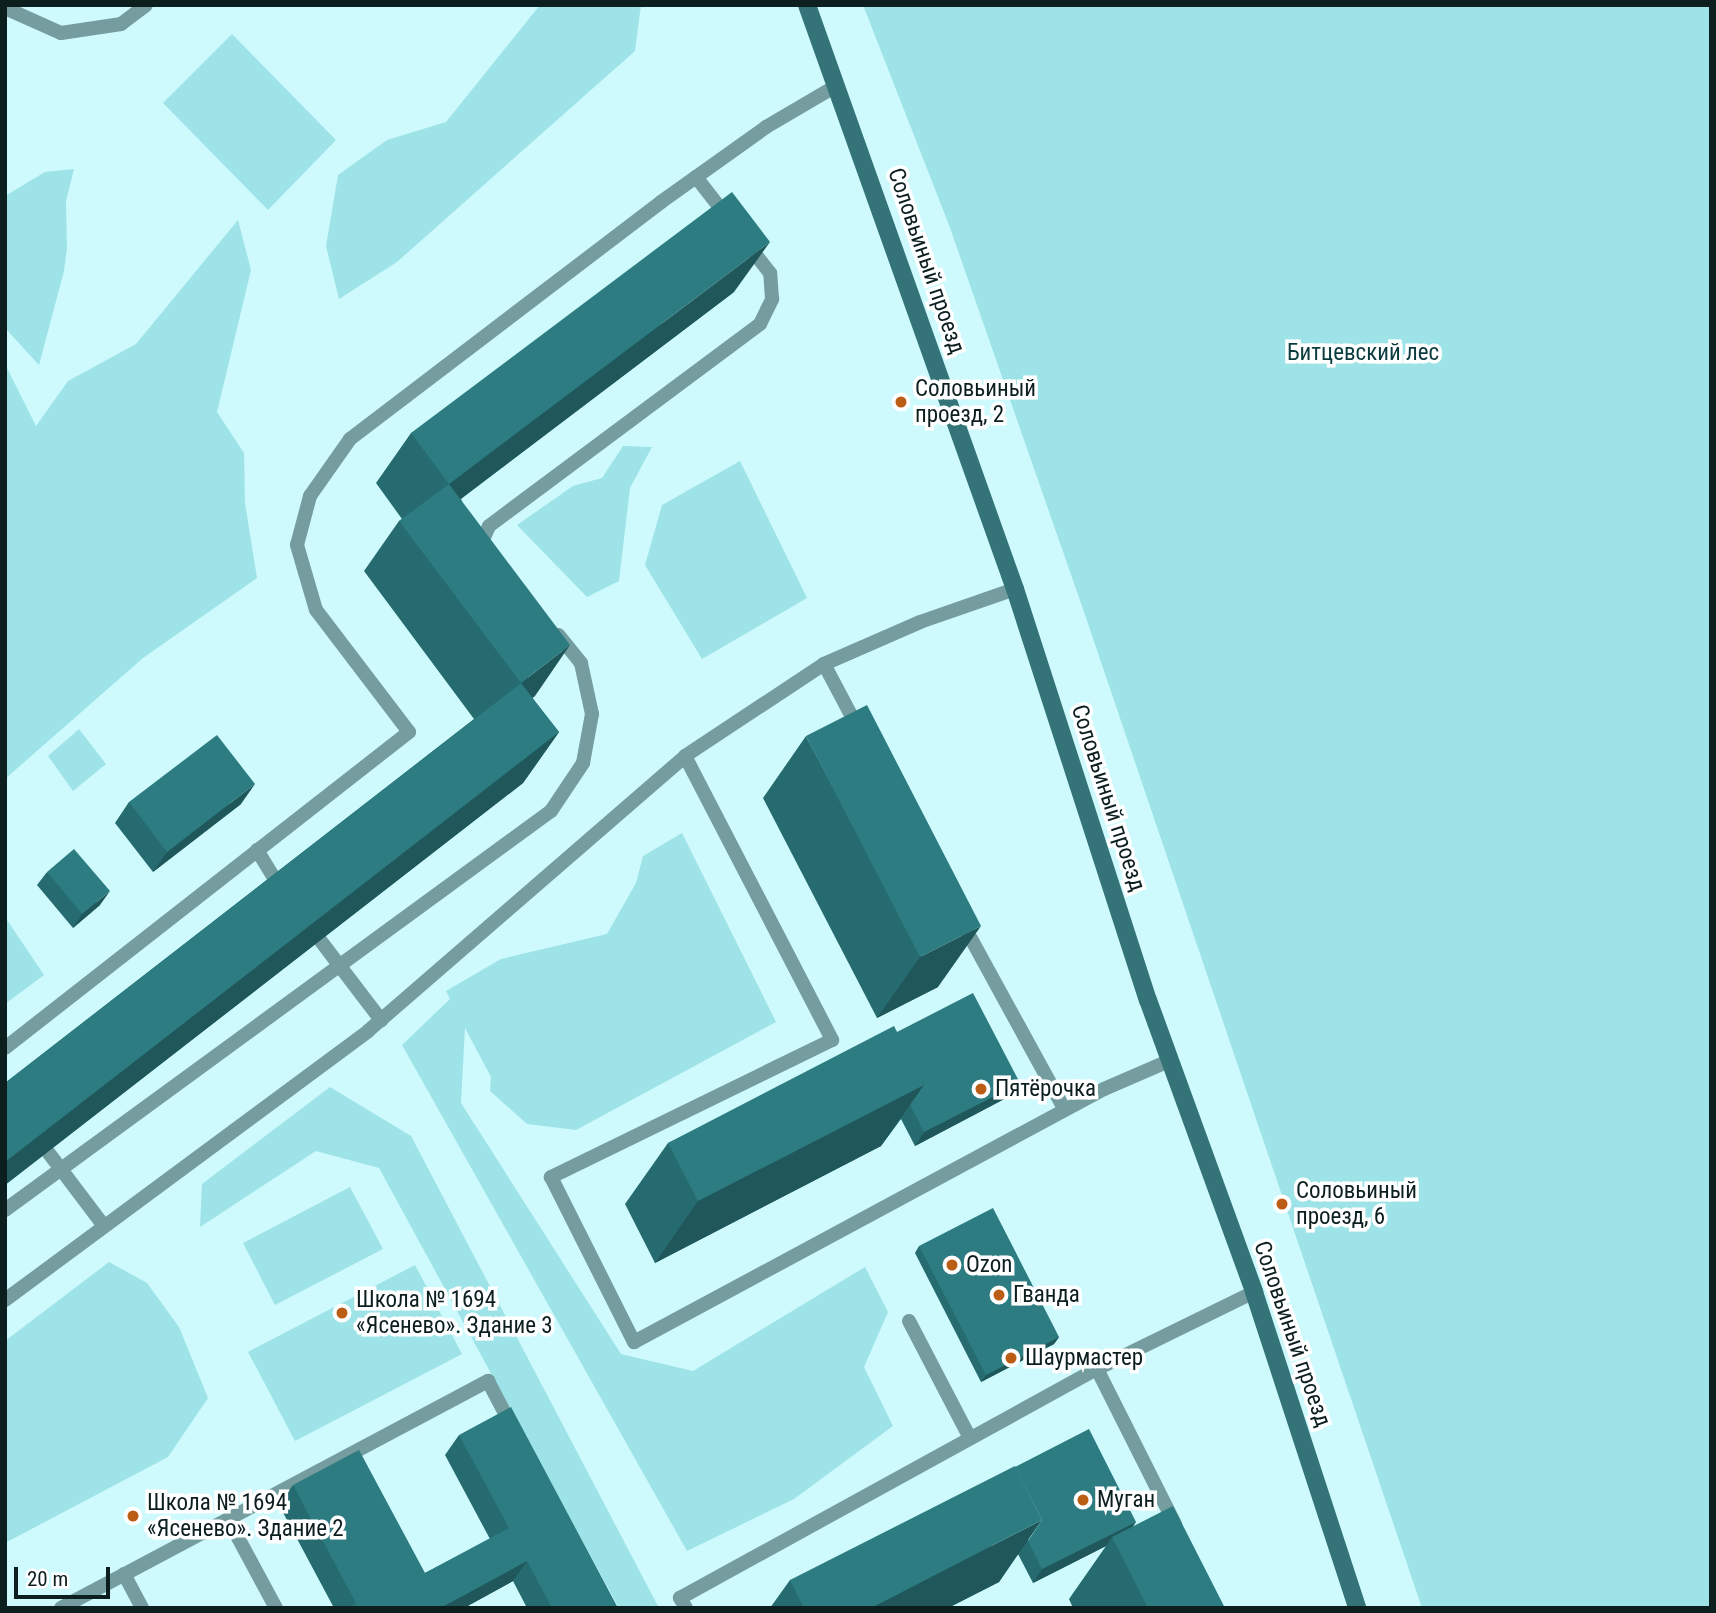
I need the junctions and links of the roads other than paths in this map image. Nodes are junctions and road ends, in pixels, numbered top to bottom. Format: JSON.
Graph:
{"nodes":[{"id":1,"x":146,"y":5,"type":"edge"},
{"id":2,"x":807,"y":5,"type":"edge"},
{"id":3,"x":5,"y":8,"type":"edge"},
{"id":4,"x":836,"y":86,"type":"junction"},
{"id":5,"x":696,"y":177,"type":"junction"},
{"id":6,"x":498,"y":561,"type":"edge"},
{"id":7,"x":1015,"y":589,"type":"junction"},
{"id":8,"x":547,"y":622,"type":"edge"},
{"id":9,"x":824,"y":664,"type":"junction"},
{"id":10,"x":869,"y":747,"type":"edge"},
{"id":11,"x":685,"y":756,"type":"junction"},
{"id":12,"x":257,"y":850,"type":"junction"},
{"id":13,"x":282,"y":891,"type":"edge"},
{"id":14,"x":958,"y":913,"type":"edge"},
{"id":15,"x":320,"y":940,"type":"edge"},
{"id":16,"x":339,"y":965,"type":"junction"},
{"id":17,"x":381,"y":1020,"type":"junction"},
{"id":18,"x":5,"y":1048,"type":"edge"},
{"id":19,"x":1171,"y":1060,"type":"junction"},
{"id":20,"x":1065,"y":1110,"type":"junction"},
{"id":21,"x":48,"y":1152,"type":"edge"},
{"id":22,"x":63,"y":1170,"type":"junction"},
{"id":23,"x":5,"y":1210,"type":"edge"},
{"id":24,"x":104,"y":1226,"type":"junction"},
{"id":25,"x":1254,"y":1293,"type":"junction"},
{"id":26,"x":5,"y":1300,"type":"edge"},
{"id":27,"x":909,"y":1321,"type":"dead end"},
{"id":28,"x":1097,"y":1368,"type":"junction"},
{"id":29,"x":970,"y":1438,"type":"junction"},
{"id":30,"x":519,"y":1441,"type":"edge"},
{"id":31,"x":228,"y":1519,"type":"junction"},
{"id":32,"x":1180,"y":1533,"type":"edge"},
{"id":33,"x":124,"y":1574,"type":"junction"},
{"id":34,"x":61,"y":1608,"type":"edge"},
{"id":35,"x":142,"y":1608,"type":"edge"},
{"id":36,"x":276,"y":1608,"type":"edge"},
{"id":37,"x":686,"y":1608,"type":"edge"},
{"id":38,"x":1357,"y":1608,"type":"edge"}],
"edges":[{"from":1,"to":3,"type":"lane"},
{"from":2,"to":4,"type":"street","name":"Соловьиный проезд"},
{"from":4,"to":5,"type":"lane"},
{"from":4,"to":7,"type":"street","name":"Соловьиный проезд"},
{"from":5,"to":6,"type":"lane"},
{"from":5,"to":12,"type":"lane"},
{"from":7,"to":9,"type":"lane"},
{"from":7,"to":19,"type":"street","name":"Соловьиный проезд"},
{"from":8,"to":16,"type":"lane"},
{"from":9,"to":10,"type":"lane"},
{"from":9,"to":11,"type":"lane"},
{"from":11,"to":17,"type":"lane"},
{"from":11,"to":20,"type":"lane"},
{"from":12,"to":13,"type":"lane"},
{"from":12,"to":18,"type":"lane"},
{"from":14,"to":20,"type":"lane"},
{"from":15,"to":16,"type":"lane"},
{"from":16,"to":17,"type":"lane"},
{"from":16,"to":22,"type":"lane"},
{"from":17,"to":24,"type":"lane"},
{"from":19,"to":20,"type":"lane"},
{"from":19,"to":25,"type":"street","name":"Соловьиный проезд"},
{"from":21,"to":22,"type":"lane"},
{"from":22,"to":23,"type":"lane"},
{"from":22,"to":24,"type":"lane"},
{"from":24,"to":26,"type":"lane"},
{"from":25,"to":28,"type":"lane"},
{"from":25,"to":38,"type":"street","name":"Соловьиный проезд"},
{"from":27,"to":29,"type":"lane"},
{"from":28,"to":29,"type":"lane"},
{"from":28,"to":32,"type":"lane"},
{"from":29,"to":37,"type":"lane"},
{"from":30,"to":31,"type":"lane"},
{"from":31,"to":33,"type":"lane"},
{"from":31,"to":36,"type":"lane"},
{"from":33,"to":34,"type":"lane"},
{"from":33,"to":35,"type":"lane"}]}
